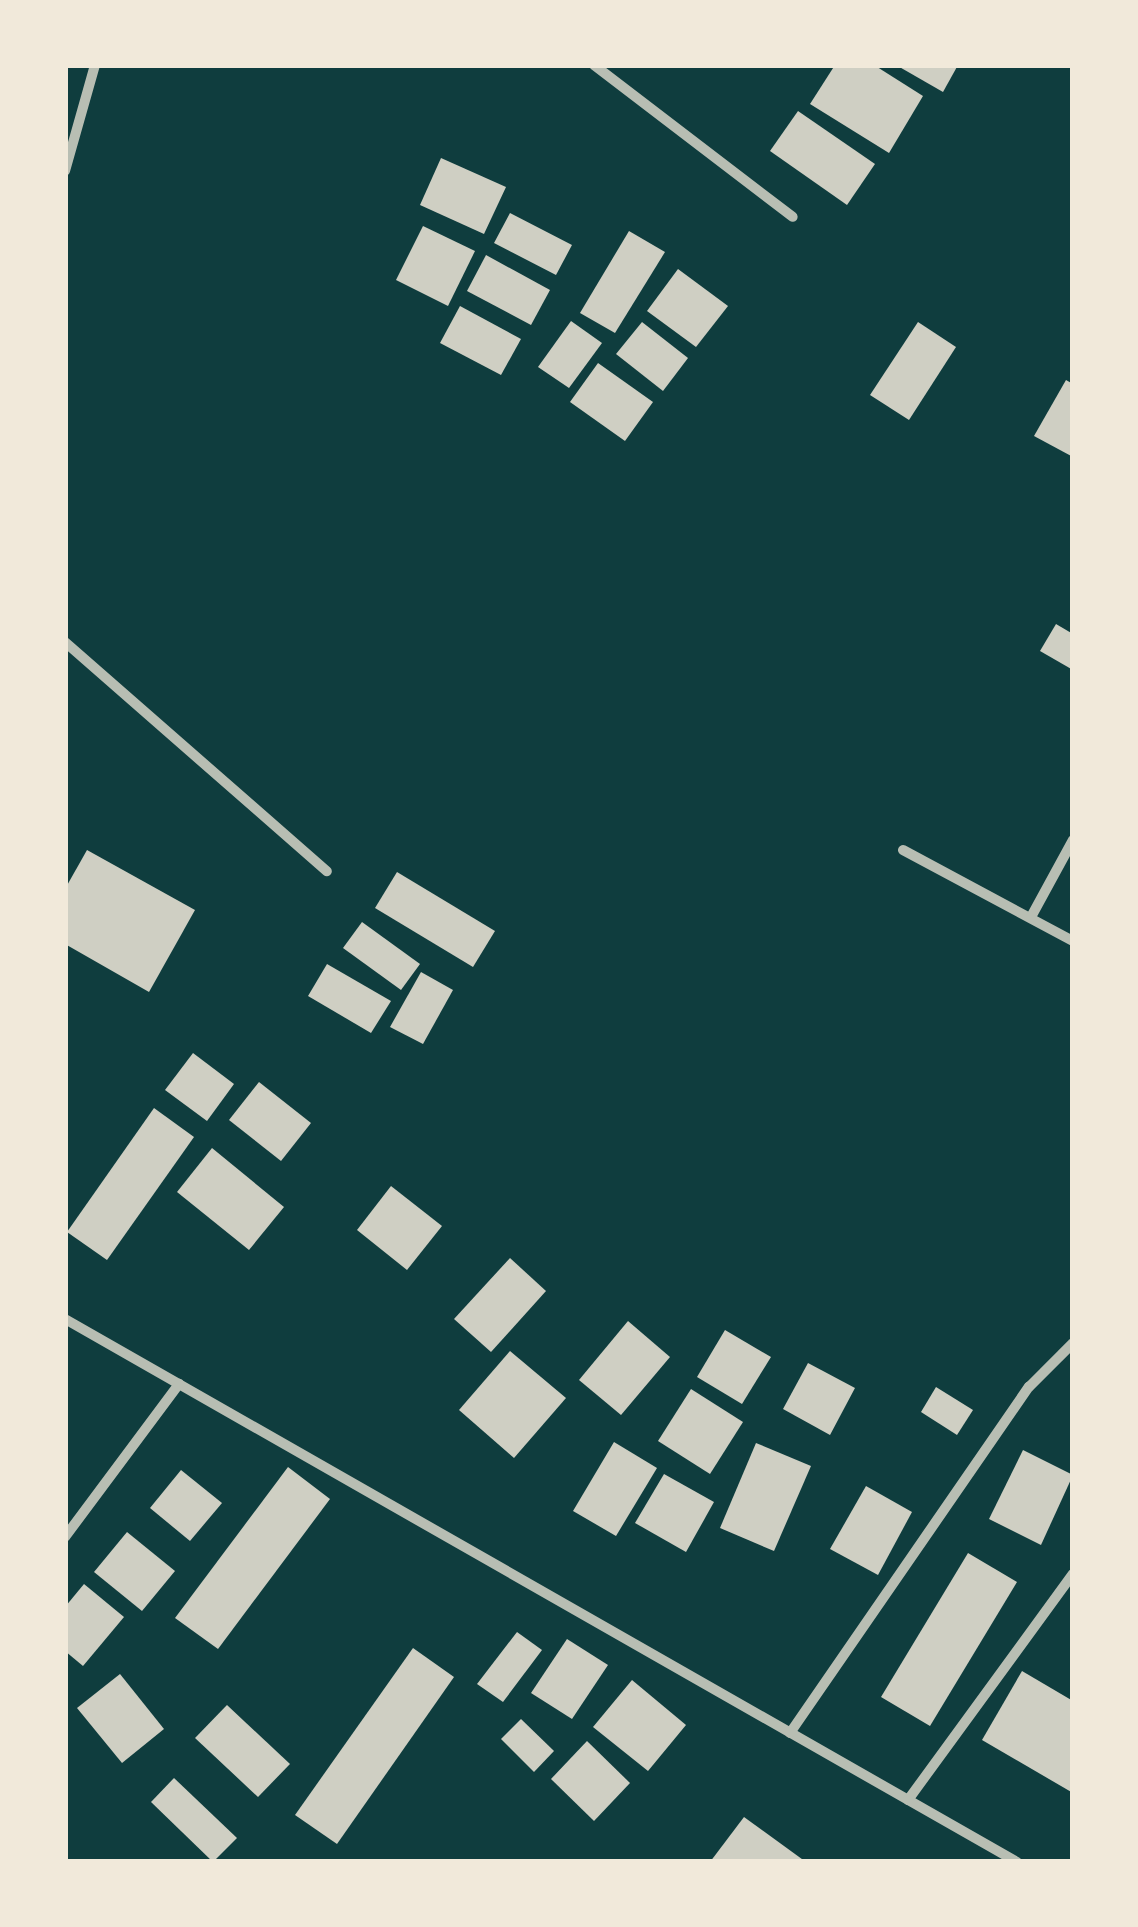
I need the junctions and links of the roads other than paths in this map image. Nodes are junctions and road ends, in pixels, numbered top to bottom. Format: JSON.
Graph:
{"nodes":[{"id":1,"x":95,"y":65,"type":"edge"},
{"id":2,"x":594,"y":65,"type":"edge"},
{"id":3,"x":65,"y":171,"type":"edge"},
{"id":4,"x":794,"y":216,"type":"dead end"},
{"id":5,"x":65,"y":642,"type":"edge"},
{"id":6,"x":1073,"y":840,"type":"edge"},
{"id":7,"x":903,"y":850,"type":"dead end"},
{"id":8,"x":327,"y":871,"type":"dead end"},
{"id":9,"x":1030,"y":917,"type":"junction"},
{"id":10,"x":1073,"y":941,"type":"edge"},
{"id":11,"x":65,"y":1319,"type":"edge"},
{"id":12,"x":1073,"y":1343,"type":"edge"},
{"id":13,"x":179,"y":1384,"type":"junction"},
{"id":14,"x":65,"y":1537,"type":"edge"},
{"id":15,"x":1073,"y":1574,"type":"edge"},
{"id":16,"x":790,"y":1733,"type":"junction"},
{"id":17,"x":908,"y":1800,"type":"junction"},
{"id":18,"x":1017,"y":1862,"type":"edge"}],
"edges":[{"from":1,"to":3,"type":"street"},
{"from":2,"to":4,"type":"street"},
{"from":5,"to":8,"type":"street"},
{"from":6,"to":9,"type":"street"},
{"from":7,"to":9,"type":"street"},
{"from":9,"to":10,"type":"street"},
{"from":11,"to":13,"type":"street"},
{"from":12,"to":16,"type":"street"},
{"from":13,"to":14,"type":"street"},
{"from":13,"to":16,"type":"street"},
{"from":15,"to":17,"type":"street"},
{"from":16,"to":17,"type":"street"},
{"from":17,"to":18,"type":"street"}]}
